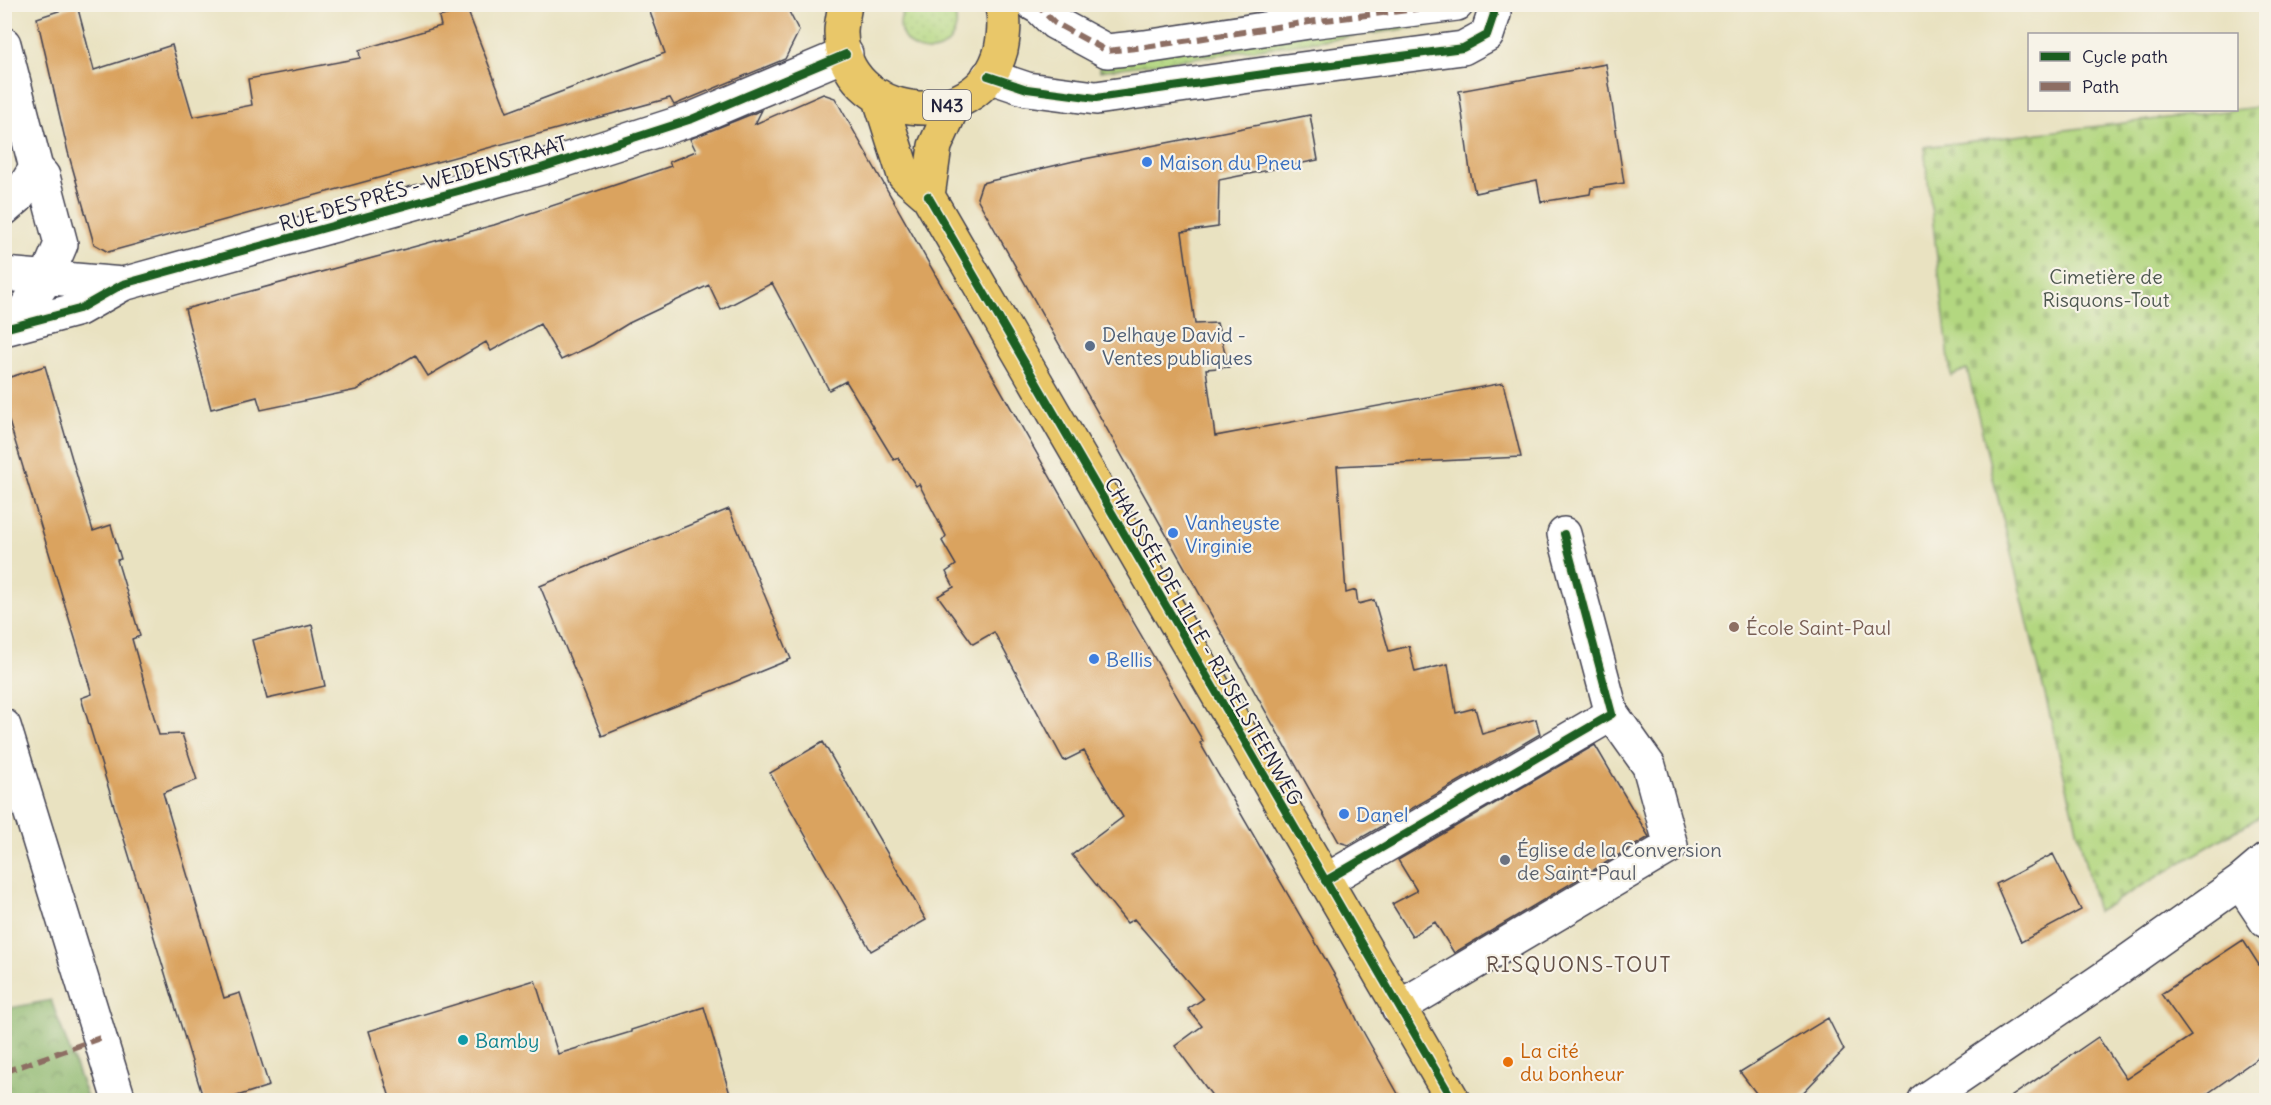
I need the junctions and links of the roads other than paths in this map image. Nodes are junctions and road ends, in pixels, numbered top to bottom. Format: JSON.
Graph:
{"nodes":[{"id":1,"x":1457,"y":4,"type":"edge"},
{"id":2,"x":1492,"y":4,"type":"edge"},
{"id":3,"x":1038,"y":6,"type":"edge"},
{"id":4,"x":1003,"y":20,"type":"edge"},
{"id":5,"x":839,"y":23,"type":"edge"},
{"id":6,"x":4,"y":44,"type":"edge"},
{"id":7,"x":988,"y":76,"type":"junction"},
{"id":8,"x":879,"y":96,"type":"junction"},
{"id":9,"x":955,"y":102,"type":"junction"},
{"id":10,"x":36,"y":168,"type":"junction"},
{"id":11,"x":928,"y":196,"type":"junction"},
{"id":12,"x":4,"y":209,"type":"edge"},
{"id":13,"x":4,"y":274,"type":"edge"},
{"id":14,"x":46,"y":279,"type":"junction"},
{"id":15,"x":123,"y":284,"type":"junction"},
{"id":16,"x":9,"y":328,"type":"edge"},
{"id":17,"x":1564,"y":534,"type":"dead end"},
{"id":18,"x":1612,"y":714,"type":"junction"},
{"id":19,"x":4,"y":726,"type":"edge"},
{"id":20,"x":2266,"y":860,"type":"edge"},
{"id":21,"x":1324,"y":881,"type":"junction"},
{"id":22,"x":2240,"y":882,"type":"junction"},
{"id":23,"x":2266,"y":921,"type":"edge"},
{"id":24,"x":1398,"y":1008,"type":"junction"},
{"id":25,"x":119,"y":1101,"type":"edge"},
{"id":26,"x":1453,"y":1101,"type":"edge"},
{"id":27,"x":1924,"y":1101,"type":"edge"}],
"edges":[{"from":1,"to":3,"type":"street"},
{"from":2,"to":7,"type":"street"},
{"from":3,"to":4,"type":"street"},
{"from":4,"to":7,"type":"main road","number":"N43"},
{"from":5,"to":8,"type":"main road","number":"N43"},
{"from":5,"to":15,"type":"street","name":"RUE DES PRÉS - WEIDENSTRAAT"},
{"from":6,"to":10,"type":"street"},
{"from":7,"to":9,"type":"main road","number":"N43"},
{"from":8,"to":9,"type":"main road","number":"N43"},
{"from":8,"to":11,"type":"main road","name":"CHAUSSÉE DE LILLE - RIJSELSTEENWEG"},
{"from":9,"to":11,"type":"main road","number":"N43"},
{"from":10,"to":12,"type":"street"},
{"from":10,"to":14,"type":"street"},
{"from":11,"to":21,"type":"main road","name":"CHAUSSÉE DE LILLE - RIJSELSTEENWEG"},
{"from":13,"to":14,"type":"street","name":"RUE DES PRÉS - WEIDENSTRAAT"},
{"from":14,"to":15,"type":"street","name":"RUE DES PRÉS - WEIDENSTRAAT"},
{"from":14,"to":16,"type":"street"},
{"from":15,"to":16,"type":"street","name":"RUE DES PRÉS - WEIDENSTRAAT"},
{"from":17,"to":18,"type":"street"},
{"from":18,"to":21,"type":"street"},
{"from":18,"to":24,"type":"street"},
{"from":19,"to":25,"type":"street"},
{"from":20,"to":22,"type":"street"},
{"from":21,"to":24,"type":"main road","name":"CHAUSSÉE DE LILLE - RIJSELSTEENWEG"},
{"from":22,"to":23,"type":"street"},
{"from":22,"to":27,"type":"street"},
{"from":24,"to":26,"type":"main road","name":"CHAUSSÉE DE LILLE - RIJSELSTEENWEG"}]}
